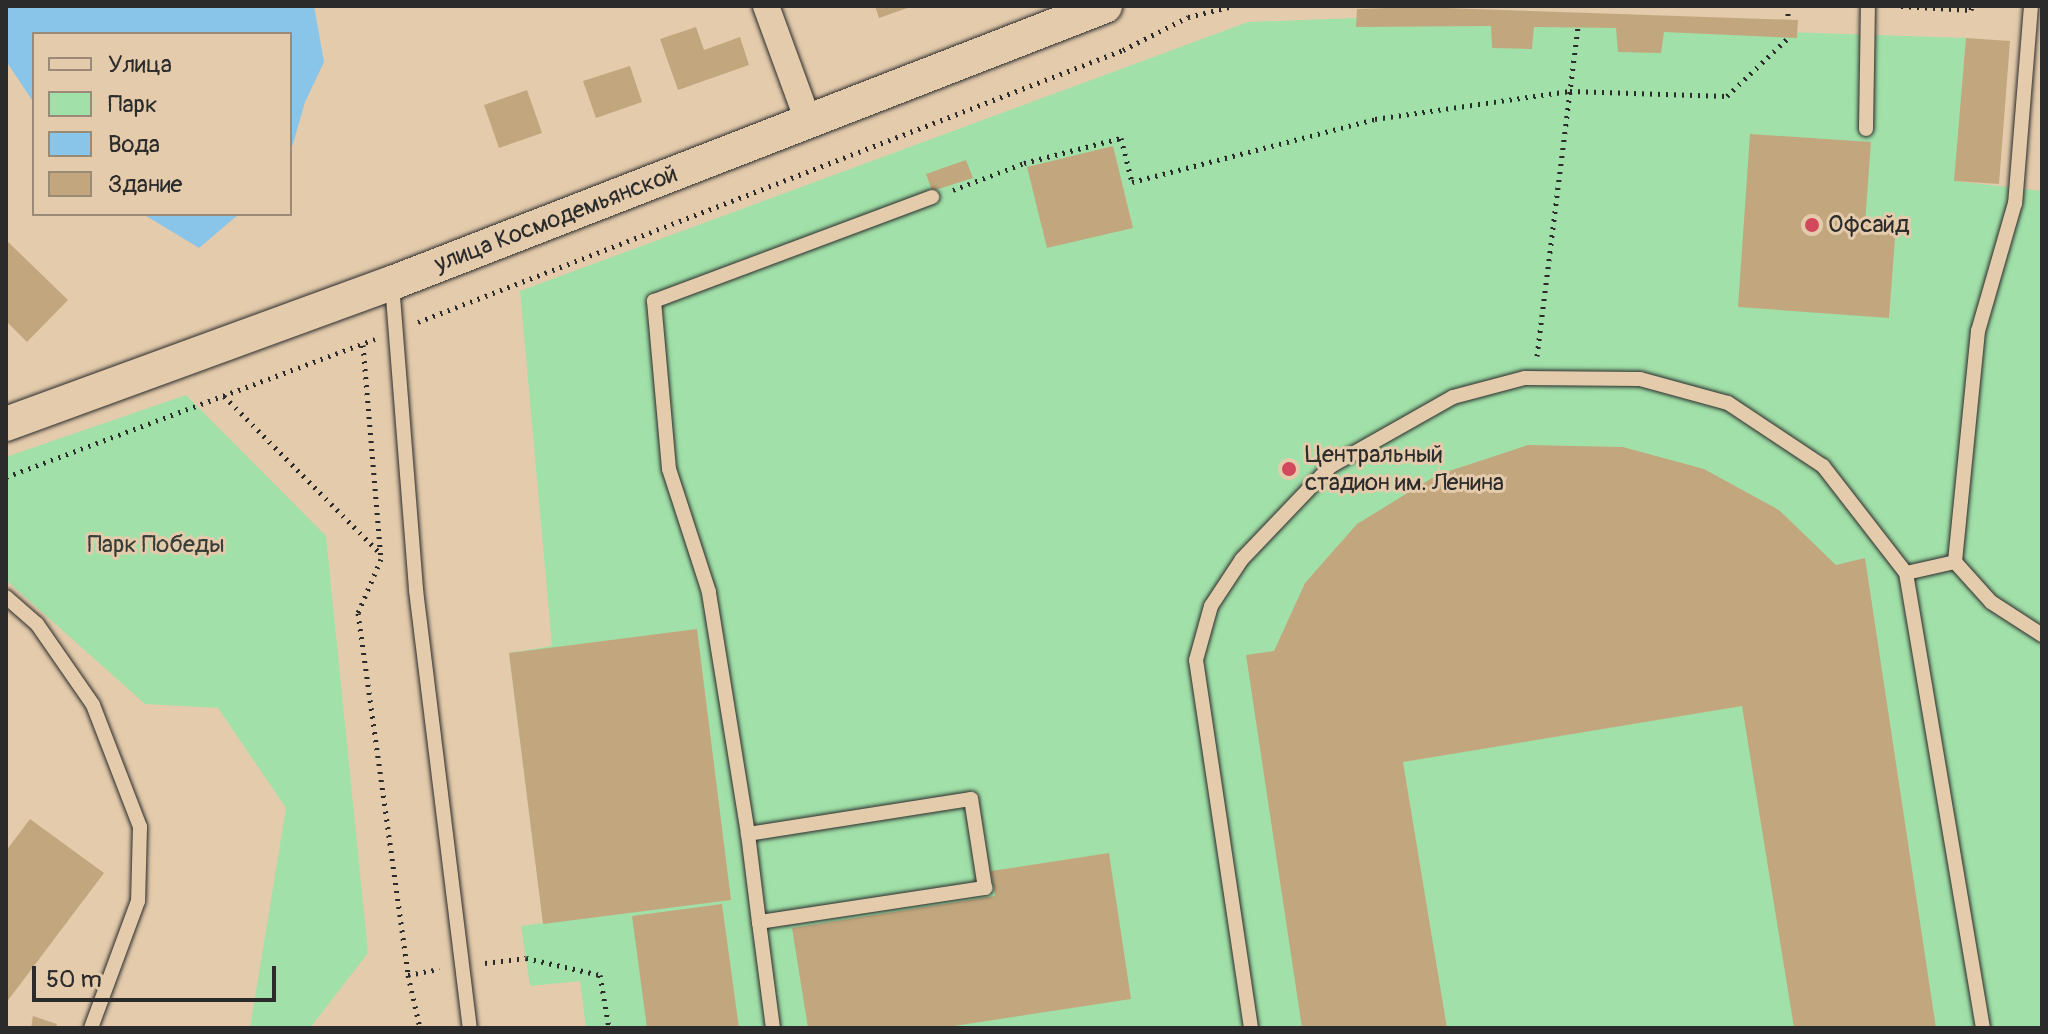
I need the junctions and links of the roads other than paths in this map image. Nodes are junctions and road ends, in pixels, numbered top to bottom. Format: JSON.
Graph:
{"nodes":[{"id":1,"x":766,"y":6,"type":"edge"},
{"id":2,"x":1868,"y":6,"type":"edge"},
{"id":3,"x":2031,"y":6,"type":"edge"},
{"id":4,"x":1104,"y":7,"type":"edge"},
{"id":5,"x":808,"y":121,"type":"junction"},
{"id":6,"x":1866,"y":129,"type":"dead end"},
{"id":7,"x":932,"y":197,"type":"road end"},
{"id":8,"x":392,"y":283,"type":"junction"},
{"id":9,"x":6,"y":424,"type":"edge"},
{"id":10,"x":1955,"y":562,"type":"junction"},
{"id":11,"x":1906,"y":573,"type":"junction"},
{"id":12,"x":6,"y":597,"type":"edge"},
{"id":13,"x":2042,"y":635,"type":"edge"},
{"id":14,"x":748,"y":834,"type":"junction"},
{"id":15,"x":759,"y":922,"type":"junction"},
{"id":16,"x":91,"y":1028,"type":"edge"},
{"id":17,"x":470,"y":1028,"type":"edge"},
{"id":18,"x":773,"y":1028,"type":"edge"},
{"id":19,"x":1251,"y":1028,"type":"edge"},
{"id":20,"x":1983,"y":1028,"type":"edge"}],
"edges":[{"from":1,"to":5,"type":"street"},
{"from":2,"to":6,"type":"lane"},
{"from":3,"to":10,"type":"lane"},
{"from":4,"to":5,"type":"street","name":"улица Космодемьянской"},
{"from":5,"to":8,"type":"street","name":"улица Космодемьянской"},
{"from":7,"to":14,"type":"lane"},
{"from":8,"to":9,"type":"street","name":"улица Космодемьянской"},
{"from":8,"to":17,"type":"lane"},
{"from":10,"to":11,"type":"lane"},
{"from":10,"to":13,"type":"lane"},
{"from":11,"to":19,"type":"lane"},
{"from":11,"to":20,"type":"lane"},
{"from":12,"to":16,"type":"lane"},
{"from":14,"to":15,"type":"lane"},
{"from":14,"to":15,"type":"lane"},
{"from":15,"to":18,"type":"lane"}]}
